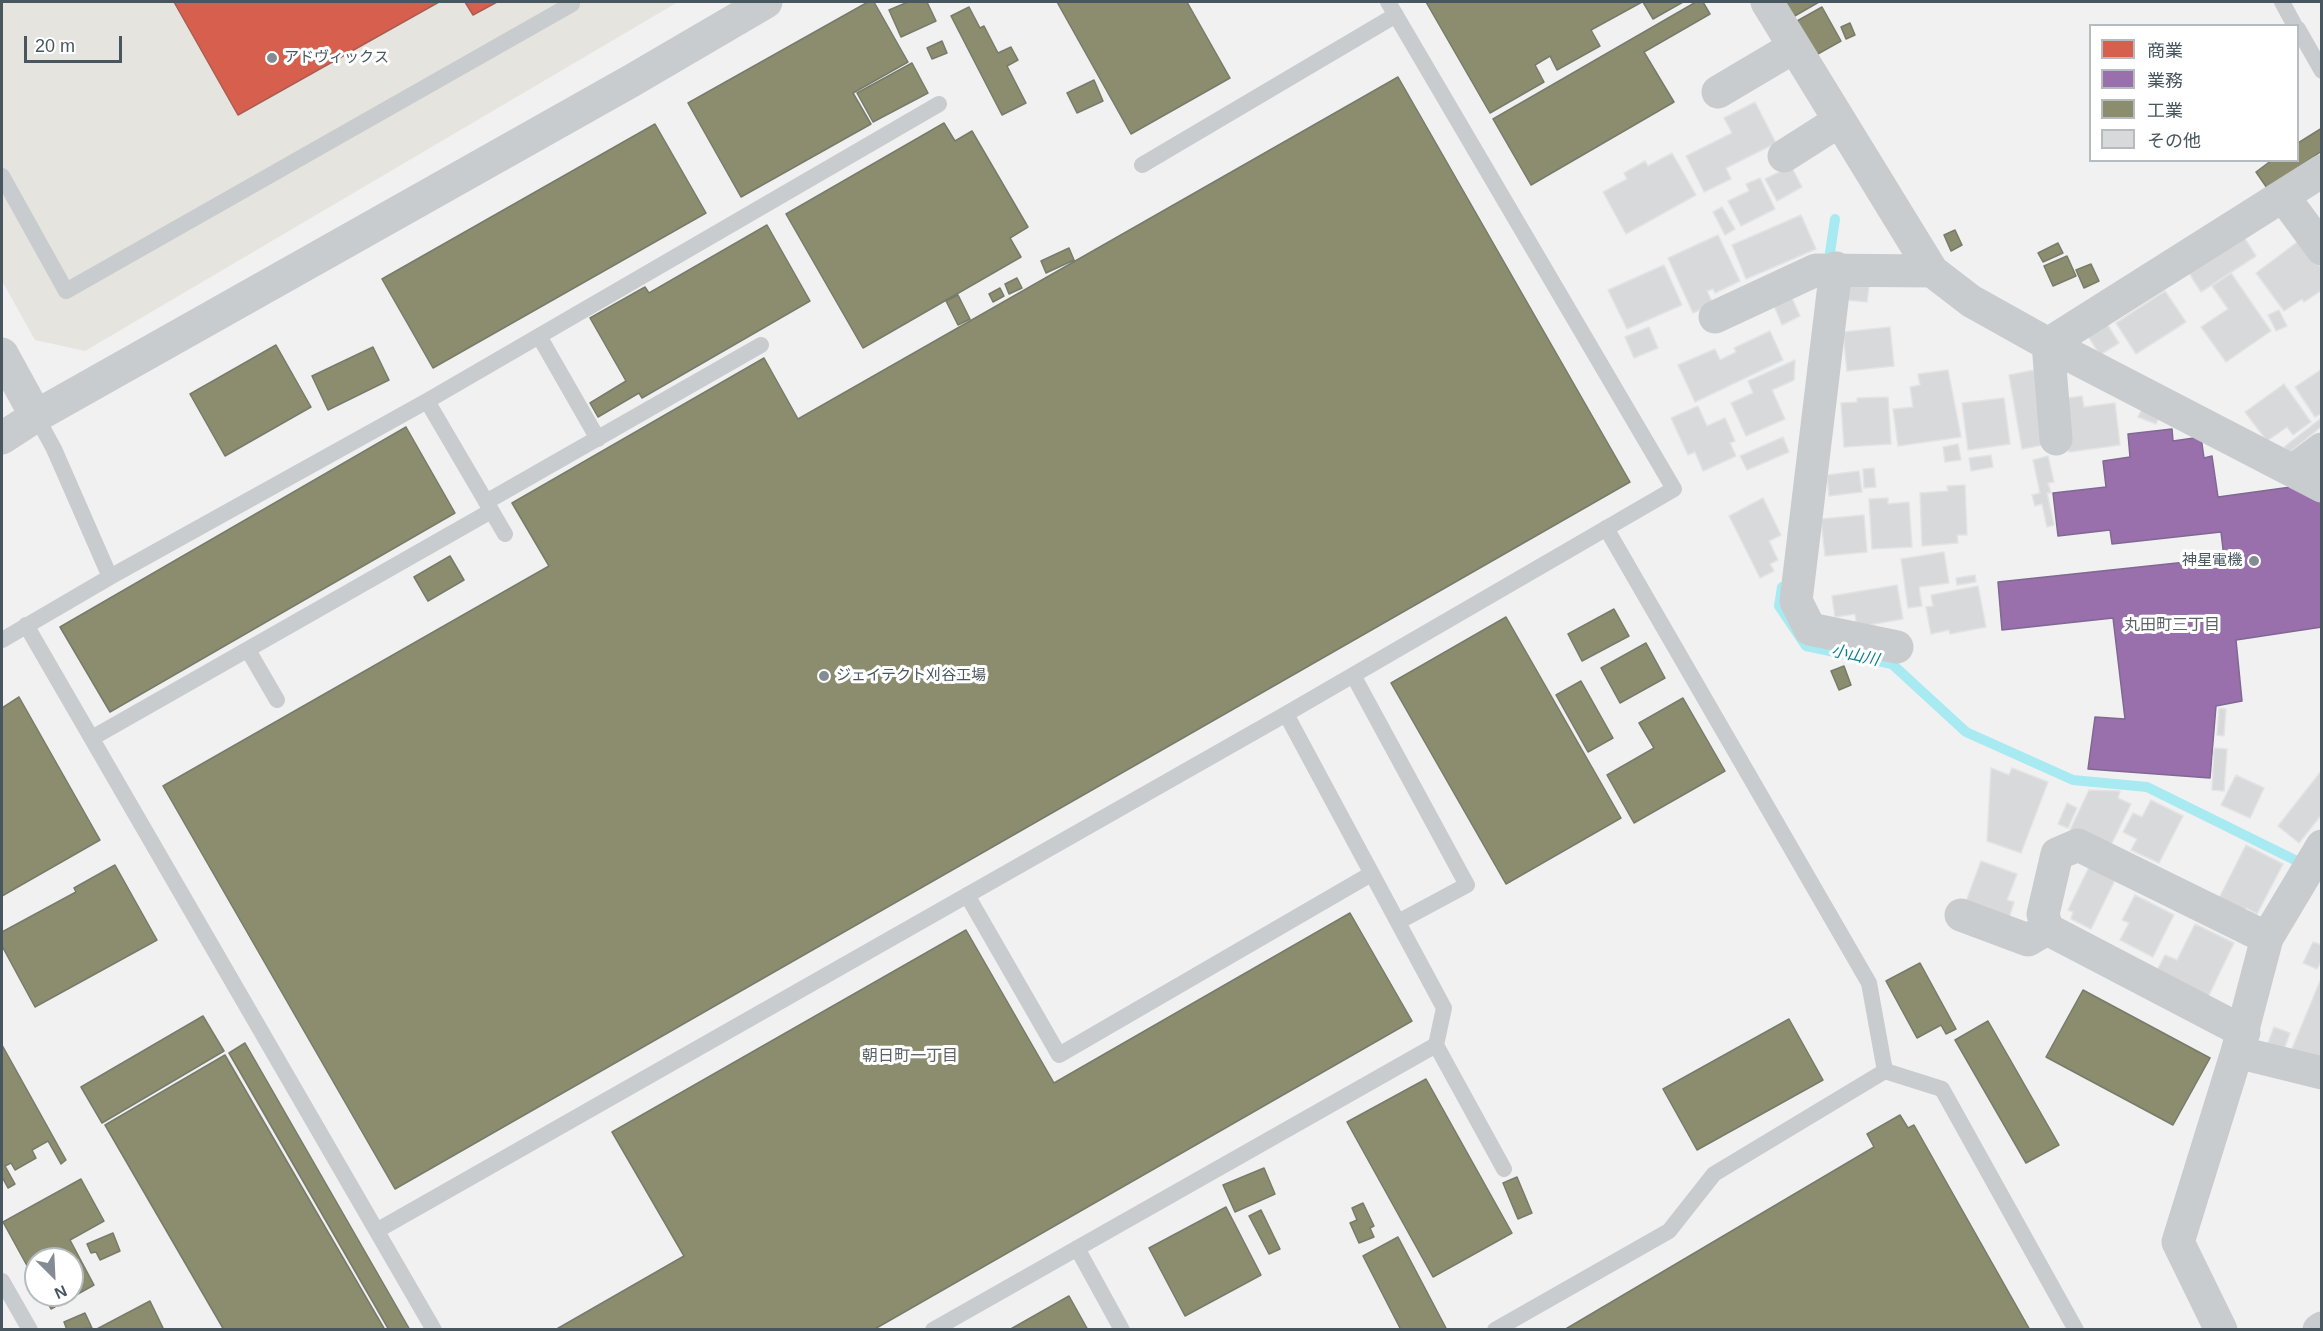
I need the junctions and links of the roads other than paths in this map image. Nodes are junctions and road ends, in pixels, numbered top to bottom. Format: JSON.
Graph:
{"nodes":[{"id":1,"x":570,"y":2,"type":"edge"},
{"id":2,"x":766,"y":2,"type":"edge"},
{"id":3,"x":1767,"y":2,"type":"edge"},
{"id":4,"x":2282,"y":2,"type":"edge"},
{"id":5,"x":1392,"y":8,"type":"edge"},
{"id":6,"x":2294,"y":24,"type":"edge"},
{"id":7,"x":2299,"y":32,"type":"edge"},
{"id":8,"x":1794,"y":47,"type":"junction"},
{"id":9,"x":2320,"y":65,"type":"edge"},
{"id":10,"x":1718,"y":92,"type":"dead end"},
{"id":11,"x":939,"y":105,"type":"dead end"},
{"id":12,"x":1839,"y":121,"type":"junction"},
{"id":13,"x":1784,"y":156,"type":"dead end"},
{"id":14,"x":1142,"y":165,"type":"dead end"},
{"id":15,"x":2322,"y":171,"type":"edge"},
{"id":16,"x":2,"y":176,"type":"edge"},
{"id":17,"x":2283,"y":196,"type":"junction"},
{"id":18,"x":2322,"y":249,"type":"edge"},
{"id":19,"x":1826,"y":269,"type":"junction"},
{"id":20,"x":1932,"y":271,"type":"junction"},
{"id":21,"x":1715,"y":317,"type":"dead end"},
{"id":22,"x":539,"y":336,"type":"junction"},
{"id":23,"x":2048,"y":344,"type":"junction"},
{"id":24,"x":761,"y":345,"type":"dead end"},
{"id":25,"x":1805,"y":347,"type":"dead end"},
{"id":26,"x":2,"y":354,"type":"edge"},
{"id":27,"x":427,"y":401,"type":"junction"},
{"id":28,"x":36,"y":416,"type":"junction"},
{"id":29,"x":2,"y":438,"type":"edge"},
{"id":30,"x":598,"y":439,"type":"junction"},
{"id":31,"x":2056,"y":439,"type":"dead end"},
{"id":32,"x":2322,"y":449,"type":"edge"},
{"id":33,"x":2307,"y":479,"type":"edge"},
{"id":34,"x":488,"y":507,"type":"junction"},
{"id":35,"x":1606,"y":528,"type":"junction"},
{"id":36,"x":505,"y":534,"type":"dead end"},
{"id":37,"x":110,"y":577,"type":"junction"},
{"id":38,"x":26,"y":626,"type":"junction"},
{"id":39,"x":2,"y":639,"type":"edge"},
{"id":40,"x":1897,"y":647,"type":"dead end"},
{"id":41,"x":248,"y":650,"type":"junction"},
{"id":42,"x":1353,"y":675,"type":"junction"},
{"id":43,"x":277,"y":700,"type":"dead end"},
{"id":44,"x":1286,"y":714,"type":"junction"},
{"id":45,"x":92,"y":738,"type":"junction"},
{"id":46,"x":2318,"y":850,"type":"edge"},
{"id":47,"x":1371,"y":874,"type":"junction"},
{"id":48,"x":967,"y":895,"type":"junction"},
{"id":49,"x":1961,"y":915,"type":"dead end"},
{"id":50,"x":1398,"y":922,"type":"junction"},
{"id":51,"x":2047,"y":929,"type":"junction"},
{"id":52,"x":2267,"y":938,"type":"junction"},
{"id":53,"x":2240,"y":1042,"type":"junction"},
{"id":54,"x":1436,"y":1045,"type":"junction"},
{"id":55,"x":1885,"y":1071,"type":"junction"},
{"id":56,"x":2322,"y":1073,"type":"edge"},
{"id":57,"x":1504,"y":1169,"type":"dead end"},
{"id":58,"x":378,"y":1230,"type":"junction"},
{"id":59,"x":1077,"y":1248,"type":"junction"},
{"id":60,"x":2,"y":1281,"type":"edge"},
{"id":61,"x":30,"y":1329,"type":"edge"},
{"id":62,"x":434,"y":1329,"type":"edge"},
{"id":63,"x":933,"y":1329,"type":"edge"},
{"id":64,"x":1122,"y":1329,"type":"edge"},
{"id":65,"x":1495,"y":1329,"type":"edge"},
{"id":66,"x":2076,"y":1329,"type":"edge"},
{"id":67,"x":2221,"y":1329,"type":"edge"}],
"edges":[{"from":1,"to":16,"type":"lane"},
{"from":2,"to":28,"type":"street"},
{"from":3,"to":8,"type":"street"},
{"from":4,"to":6,"type":"lane"},
{"from":5,"to":14,"type":"lane"},
{"from":5,"to":35,"type":"lane"},
{"from":7,"to":9,"type":"lane"},
{"from":8,"to":10,"type":"street"},
{"from":8,"to":12,"type":"street"},
{"from":11,"to":22,"type":"lane"},
{"from":12,"to":13,"type":"street"},
{"from":12,"to":20,"type":"street"},
{"from":15,"to":17,"type":"street"},
{"from":17,"to":18,"type":"street"},
{"from":17,"to":23,"type":"street"},
{"from":19,"to":20,"type":"street"},
{"from":19,"to":21,"type":"street"},
{"from":19,"to":25,"type":"street"},
{"from":19,"to":40,"type":"street"},
{"from":20,"to":23,"type":"street"},
{"from":22,"to":27,"type":"lane"},
{"from":22,"to":30,"type":"lane"},
{"from":23,"to":31,"type":"street"},
{"from":23,"to":33,"type":"street"},
{"from":24,"to":30,"type":"lane"},
{"from":26,"to":28,"type":"street"},
{"from":27,"to":34,"type":"lane"},
{"from":27,"to":37,"type":"lane"},
{"from":28,"to":29,"type":"street"},
{"from":28,"to":37,"type":"lane"},
{"from":30,"to":34,"type":"lane"},
{"from":32,"to":33,"type":"street"},
{"from":34,"to":36,"type":"lane"},
{"from":34,"to":41,"type":"lane"},
{"from":35,"to":42,"type":"lane"},
{"from":35,"to":55,"type":"lane"},
{"from":37,"to":38,"type":"lane"},
{"from":38,"to":39,"type":"lane"},
{"from":38,"to":45,"type":"lane"},
{"from":41,"to":43,"type":"lane"},
{"from":41,"to":45,"type":"lane"},
{"from":42,"to":44,"type":"lane"},
{"from":42,"to":50,"type":"lane"},
{"from":44,"to":47,"type":"lane"},
{"from":44,"to":48,"type":"lane"},
{"from":45,"to":58,"type":"lane"},
{"from":46,"to":52,"type":"street"},
{"from":47,"to":48,"type":"lane"},
{"from":47,"to":50,"type":"lane"},
{"from":48,"to":58,"type":"lane"},
{"from":49,"to":51,"type":"street"},
{"from":50,"to":54,"type":"lane"},
{"from":51,"to":52,"type":"street"},
{"from":51,"to":53,"type":"street"},
{"from":52,"to":53,"type":"street"},
{"from":53,"to":56,"type":"street"},
{"from":53,"to":67,"type":"street"},
{"from":54,"to":57,"type":"lane"},
{"from":54,"to":59,"type":"lane"},
{"from":55,"to":65,"type":"lane"},
{"from":55,"to":66,"type":"lane"},
{"from":58,"to":62,"type":"lane"},
{"from":59,"to":63,"type":"lane"},
{"from":59,"to":64,"type":"lane"},
{"from":60,"to":61,"type":"lane"}]}
